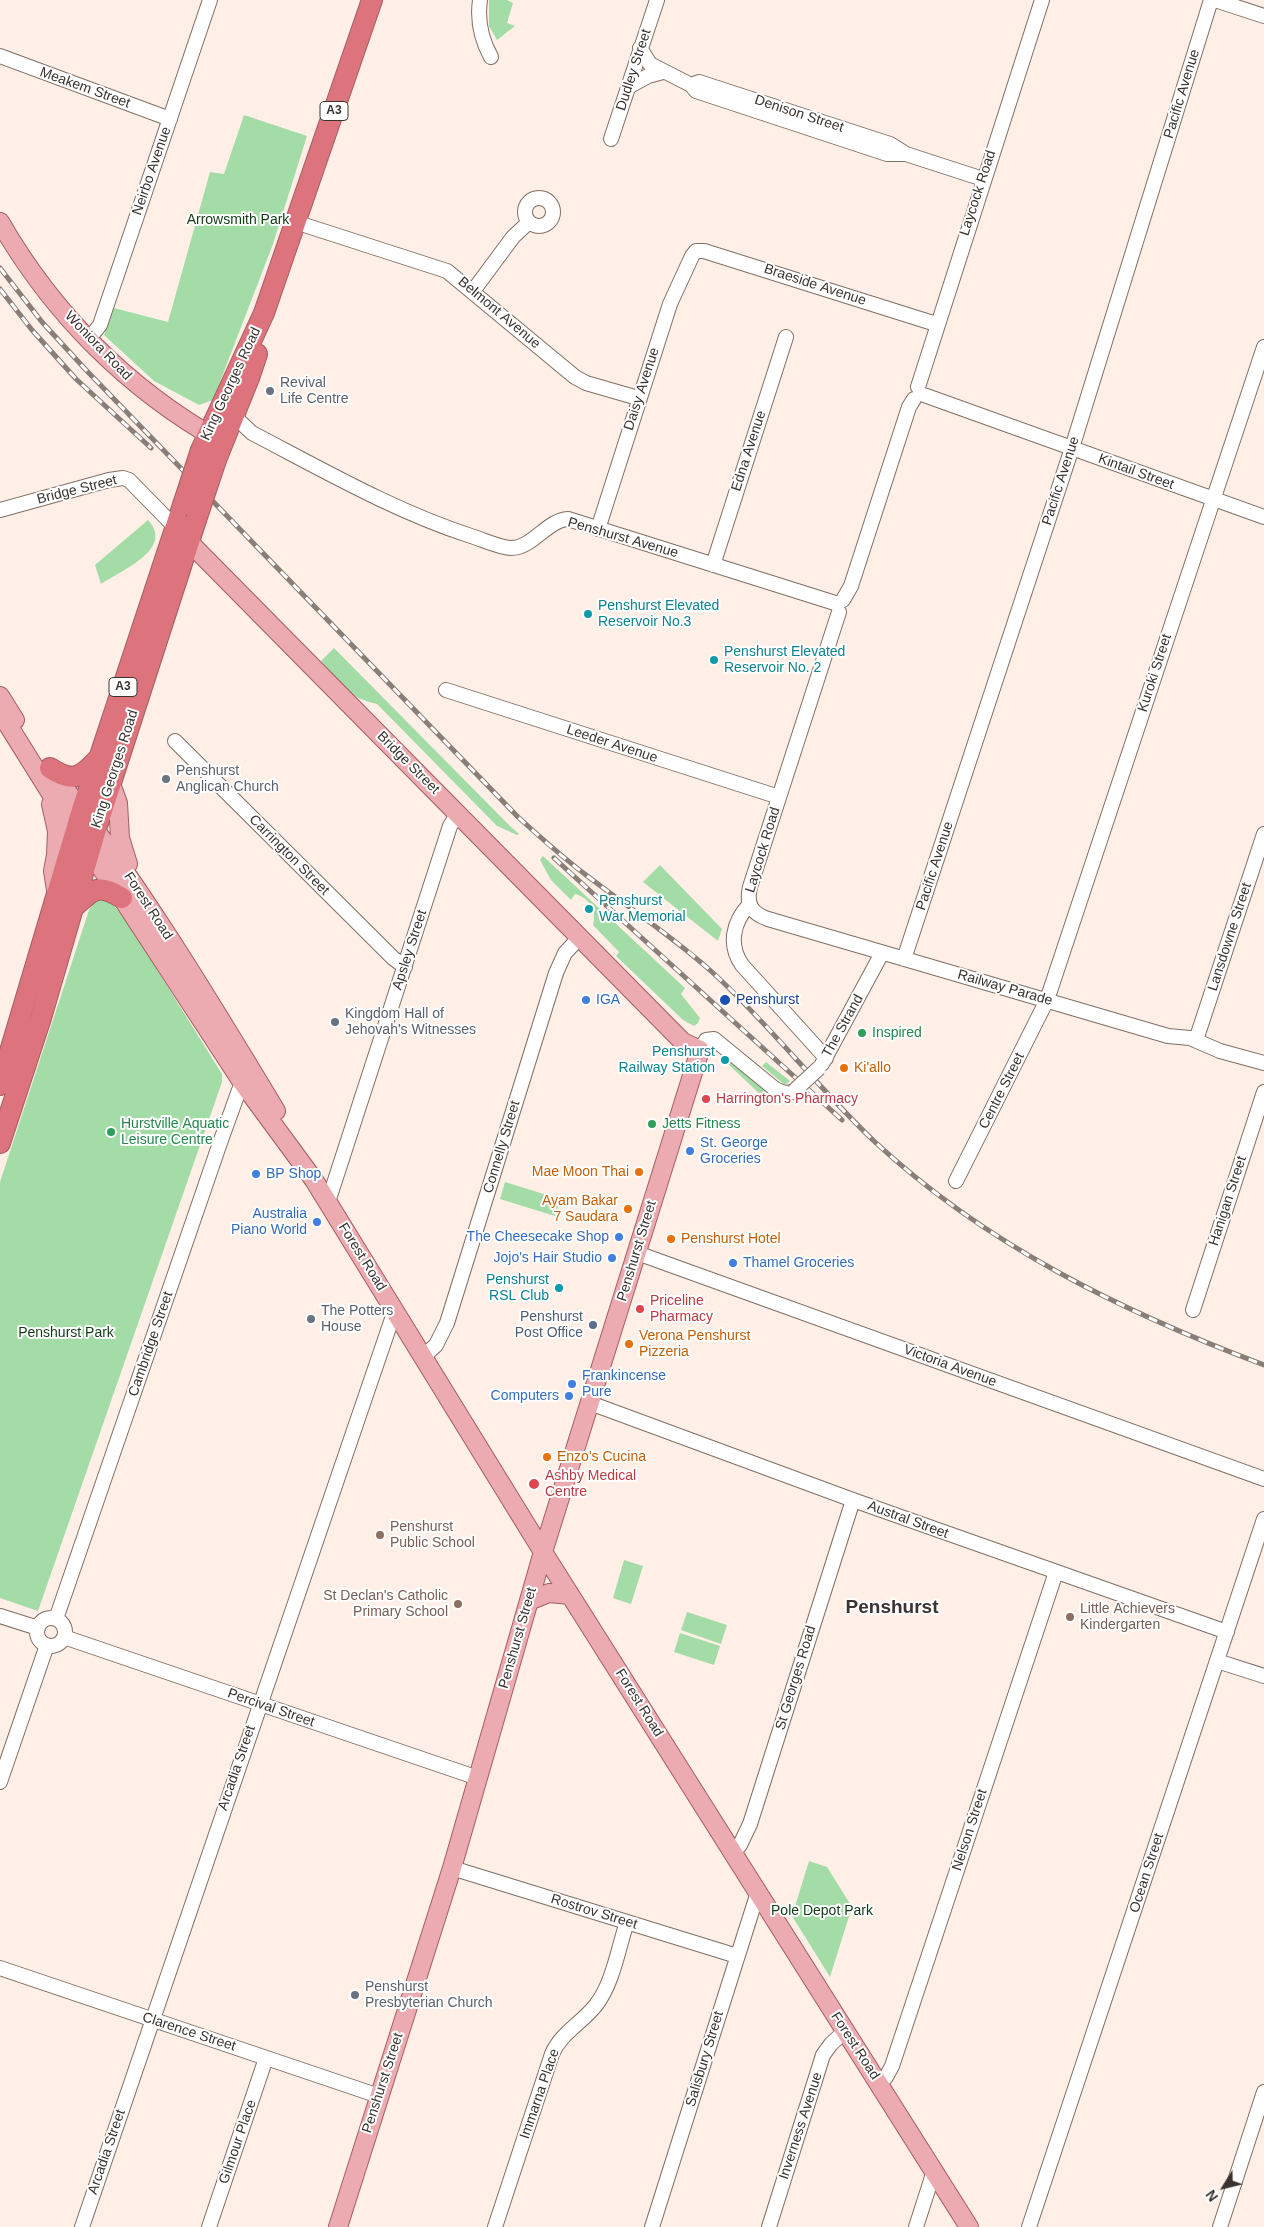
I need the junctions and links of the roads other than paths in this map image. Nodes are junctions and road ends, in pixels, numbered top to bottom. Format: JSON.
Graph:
{"nodes":[{"id":1,"x":210,"y":0,"type":"edge"},
{"id":2,"x":372,"y":0,"type":"edge"},
{"id":3,"x":480,"y":0,"type":"edge"},
{"id":4,"x":657,"y":0,"type":"edge"},
{"id":5,"x":1042,"y":0,"type":"edge"},
{"id":6,"x":1211,"y":0,"type":"edge"},
{"id":7,"x":1215,"y":0,"type":"edge"},
{"id":8,"x":1264,"y":16,"type":"edge"},
{"id":9,"x":640,"y":48,"type":"junction"},
{"id":10,"x":0,"y":56,"type":"edge"},
{"id":11,"x":491,"y":57,"type":"dead end"},
{"id":12,"x":663,"y":72,"type":"junction"},
{"id":13,"x":628,"y":87,"type":"junction"},
{"id":14,"x":170,"y":118,"type":"junction"},
{"id":15,"x":612,"y":139,"type":"dead end"},
{"id":16,"x":983,"y":178,"type":"junction"},
{"id":17,"x":0,"y":222,"type":"edge"},
{"id":18,"x":295,"y":222,"type":"junction"},
{"id":19,"x":529,"y":222,"type":"dead end"},
{"id":20,"x":694,"y":253,"type":"joint"},
{"id":21,"x":473,"y":292,"type":"junction"},
{"id":22,"x":264,"y":313,"type":"junction"},
{"id":23,"x":936,"y":324,"type":"junction"},
{"id":24,"x":786,"y":338,"type":"dead end"},
{"id":25,"x":88,"y":340,"type":"junction"},
{"id":26,"x":1264,"y":347,"type":"edge"},
{"id":27,"x":918,"y":393,"type":"junction"},
{"id":28,"x":638,"y":398,"type":"junction"},
{"id":29,"x":234,"y":416,"type":"junction"},
{"id":30,"x":212,"y":447,"type":"junction"},
{"id":31,"x":1072,"y":448,"type":"junction"},
{"id":32,"x":1213,"y":499,"type":"junction"},
{"id":33,"x":0,"y":510,"type":"edge"},
{"id":34,"x":1264,"y":518,"type":"edge"},
{"id":35,"x":175,"y":527,"type":"junction"},
{"id":36,"x":598,"y":529,"type":"junction"},
{"id":37,"x":190,"y":543,"type":"junction"},
{"id":38,"x":713,"y":565,"type":"junction"},
{"id":39,"x":839,"y":605,"type":"junction"},
{"id":40,"x":446,"y":690,"type":"dead end"},
{"id":41,"x":0,"y":696,"type":"edge"},
{"id":42,"x":0,"y":712,"type":"edge"},
{"id":43,"x":175,"y":741,"type":"dead end"},
{"id":44,"x":100,"y":757,"type":"junction"},
{"id":45,"x":47,"y":776,"type":"junction"},
{"id":46,"x":111,"y":784,"type":"junction"},
{"id":47,"x":779,"y":797,"type":"junction"},
{"id":48,"x":82,"y":810,"type":"junction"},
{"id":49,"x":458,"y":813,"type":"junction"},
{"id":50,"x":96,"y":829,"type":"junction"},
{"id":51,"x":76,"y":833,"type":"junction"},
{"id":52,"x":1264,"y":834,"type":"edge"},
{"id":53,"x":89,"y":852,"type":"junction"},
{"id":54,"x":131,"y":895,"type":"junction"},
{"id":55,"x":58,"y":896,"type":"junction"},
{"id":56,"x":749,"y":905,"type":"junction"},
{"id":57,"x":74,"y":907,"type":"junction"},
{"id":58,"x":580,"y":937,"type":"junction"},
{"id":59,"x":882,"y":953,"type":"junction"},
{"id":60,"x":904,"y":959,"type":"junction"},
{"id":61,"x":405,"y":967,"type":"junction"},
{"id":62,"x":1048,"y":1000,"type":"junction"},
{"id":63,"x":1196,"y":1040,"type":"junction"},
{"id":64,"x":700,"y":1050,"type":"junction"},
{"id":65,"x":1264,"y":1062,"type":"edge"},
{"id":66,"x":823,"y":1063,"type":"junction"},
{"id":67,"x":248,"y":1077,"type":"junction"},
{"id":68,"x":0,"y":1085,"type":"edge"},
{"id":69,"x":1264,"y":1092,"type":"edge"},
{"id":70,"x":0,"y":1143,"type":"edge"},
{"id":71,"x":956,"y":1181,"type":"dead end"},
{"id":72,"x":328,"y":1202,"type":"junction"},
{"id":73,"x":637,"y":1253,"type":"junction"},
{"id":74,"x":395,"y":1310,"type":"junction"},
{"id":75,"x":1193,"y":1310,"type":"dead end"},
{"id":76,"x":423,"y":1357,"type":"junction"},
{"id":77,"x":590,"y":1403,"type":"junction"},
{"id":78,"x":1264,"y":1479,"type":"edge"},
{"id":79,"x":853,"y":1500,"type":"junction"},
{"id":80,"x":1264,"y":1519,"type":"edge"},
{"id":81,"x":543,"y":1552,"type":"junction"},
{"id":82,"x":1056,"y":1572,"type":"junction"},
{"id":83,"x":570,"y":1595,"type":"junction"},
{"id":84,"x":529,"y":1601,"type":"junction"},
{"id":85,"x":0,"y":1616,"type":"edge"},
{"id":86,"x":56,"y":1619,"type":"junction"},
{"id":87,"x":38,"y":1628,"type":"junction"},
{"id":88,"x":1227,"y":1632,"type":"junction"},
{"id":89,"x":64,"y":1637,"type":"junction"},
{"id":90,"x":47,"y":1645,"type":"junction"},
{"id":91,"x":1218,"y":1661,"type":"junction"},
{"id":92,"x":1264,"y":1676,"type":"edge"},
{"id":93,"x":260,"y":1704,"type":"junction"},
{"id":94,"x":478,"y":1778,"type":"junction"},
{"id":95,"x":0,"y":1782,"type":"edge"},
{"id":96,"x":733,"y":1853,"type":"junction"},
{"id":97,"x":452,"y":1868,"type":"junction"},
{"id":98,"x":758,"y":1892,"type":"junction"},
{"id":99,"x":627,"y":1922,"type":"junction"},
{"id":100,"x":737,"y":1956,"type":"junction"},
{"id":101,"x":0,"y":1968,"type":"edge"},
{"id":102,"x":152,"y":2020,"type":"junction"},
{"id":103,"x":845,"y":2031,"type":"junction"},
{"id":104,"x":266,"y":2058,"type":"junction"},
{"id":105,"x":879,"y":2084,"type":"junction"},
{"id":106,"x":1264,"y":2092,"type":"edge"},
{"id":107,"x":379,"y":2096,"type":"junction"},
{"id":108,"x":934,"y":2171,"type":"junction"},
{"id":109,"x":950,"y":2196,"type":"junction"},
{"id":110,"x":924,"y":2203,"type":"junction"},
{"id":111,"x":82,"y":2227,"type":"edge"},
{"id":112,"x":209,"y":2227,"type":"edge"},
{"id":113,"x":338,"y":2227,"type":"edge"},
{"id":114,"x":495,"y":2227,"type":"edge"},
{"id":115,"x":652,"y":2227,"type":"edge"},
{"id":116,"x":769,"y":2227,"type":"edge"},
{"id":117,"x":916,"y":2227,"type":"edge"},
{"id":118,"x":969,"y":2227,"type":"edge"},
{"id":119,"x":1030,"y":2227,"type":"edge"},
{"id":120,"x":1220,"y":2227,"type":"edge"}],
"edges":[{"from":1,"to":14,"type":"street","name":"Neirbo Avenue"},
{"from":2,"to":18,"type":"highway","name":"King Georges Road","number":"A3"},
{"from":3,"to":11,"type":"street"},
{"from":4,"to":9,"type":"street","name":"Dudley Street"},
{"from":5,"to":16,"type":"street","name":"Laycock Road"},
{"from":6,"to":31,"type":"street","name":"Pacific Avenue"},
{"from":7,"to":8,"type":"street"},
{"from":9,"to":12,"type":"street","name":"Denison Street"},
{"from":9,"to":13,"type":"street","name":"Dudley Street"},
{"from":10,"to":14,"type":"street","name":"Meakem Street"},
{"from":12,"to":13,"type":"street"},
{"from":12,"to":16,"type":"street","name":"Denison Street"},
{"from":13,"to":15,"type":"street","name":"Dudley Street"},
{"from":14,"to":25,"type":"street","name":"Neirbo Avenue"},
{"from":16,"to":23,"type":"street","name":"Laycock Road"},
{"from":17,"to":25,"type":"main road","name":"Woniora Road"},
{"from":18,"to":21,"type":"street","name":"Belmont Avenue"},
{"from":18,"to":22,"type":"highway","name":"King Georges Road","number":"A3"},
{"from":19,"to":21,"type":"street"},
{"from":20,"to":23,"type":"street","name":"Braeside Avenue"},
{"from":20,"to":28,"type":"street","name":"Daisy Avenue"},
{"from":21,"to":28,"type":"street","name":"Belmont Avenue"},
{"from":22,"to":29,"type":"highway","name":"King Georges Road","number":"A3"},
{"from":22,"to":30,"type":"highway","name":"King Georges Road","number":"A3"},
{"from":23,"to":27,"type":"street","name":"Laycock Road"},
{"from":24,"to":38,"type":"street","name":"Edna Avenue"},
{"from":25,"to":30,"type":"main road","name":"Woniora Road"},
{"from":26,"to":32,"type":"street","name":"Kuroki Street"},
{"from":27,"to":31,"type":"street","name":"Kintail Street"},
{"from":27,"to":39,"type":"street","name":"Laycock Road"},
{"from":28,"to":36,"type":"street","name":"Daisy Avenue"},
{"from":29,"to":30,"type":"highway","name":"King Georges Road","number":"A3"},
{"from":29,"to":36,"type":"street","name":"Penshurst Avenue"},
{"from":30,"to":35,"type":"highway","name":"King Georges Road","number":"A3","bridge":true},
{"from":30,"to":37,"type":"highway","name":"King Georges Road","number":"A3","bridge":true},
{"from":31,"to":32,"type":"street","name":"Kintail Street"},
{"from":31,"to":60,"type":"street","name":"Pacific Avenue"},
{"from":32,"to":34,"type":"street","name":"Kintail Street"},
{"from":32,"to":62,"type":"street","name":"Kuroki Street"},
{"from":33,"to":35,"type":"street","name":"Bridge Street"},
{"from":35,"to":37,"type":"highway","name":"Bridge Street"},
{"from":35,"to":44,"type":"highway","name":"King Georges Road","number":"A3"},
{"from":36,"to":38,"type":"street","name":"Penshurst Avenue"},
{"from":37,"to":46,"type":"highway","name":"King Georges Road","number":"A3"},
{"from":37,"to":49,"type":"main road","name":"Bridge Street"},
{"from":38,"to":39,"type":"street","name":"Penshurst Avenue"},
{"from":39,"to":47,"type":"street","name":"Laycock Road"},
{"from":40,"to":47,"type":"street","name":"Leeder Avenue"},
{"from":41,"to":45,"type":"main road","name":"Forest Road"},
{"from":42,"to":45,"type":"main road","name":"Forest Road"},
{"from":43,"to":61,"type":"street","name":"Carrington Street"},
{"from":44,"to":45,"type":"highway"},
{"from":44,"to":48,"type":"highway","name":"King Georges Road","number":"A3"},
{"from":45,"to":48,"type":"main road","name":"Forest Road"},
{"from":45,"to":51,"type":"main road","name":"Forest Road"},
{"from":45,"to":55,"type":"main road"},
{"from":46,"to":50,"type":"highway","name":"King Georges Road","number":"A3"},
{"from":46,"to":54,"type":"main road"},
{"from":47,"to":56,"type":"street","name":"Laycock Road"},
{"from":48,"to":50,"type":"main road","name":"Forest Road"},
{"from":48,"to":51,"type":"highway","name":"King Georges Road","number":"A3"},
{"from":49,"to":58,"type":"main road","name":"Bridge Street"},
{"from":49,"to":61,"type":"street","name":"Apsley Street"},
{"from":50,"to":53,"type":"highway","name":"King Georges Road","number":"A3"},
{"from":50,"to":54,"type":"main road","name":"Forest Road"},
{"from":51,"to":53,"type":"main road","name":"Forest Road"},
{"from":51,"to":55,"type":"highway","name":"King Georges Road","number":"A3"},
{"from":52,"to":63,"type":"street","name":"Lansdowne Street"},
{"from":53,"to":54,"type":"main road","name":"Forest Road"},
{"from":53,"to":57,"type":"highway","name":"King Georges Road","number":"A3"},
{"from":54,"to":57,"type":"highway"},
{"from":54,"to":67,"type":"main road","name":"Forest Road"},
{"from":55,"to":68,"type":"highway","name":"King Georges Road","number":"A3"},
{"from":56,"to":59,"type":"street","name":"Railway Parade"},
{"from":56,"to":66,"type":"street","name":"Laycock Road"},
{"from":57,"to":70,"type":"highway","name":"King Georges Road","number":"A3"},
{"from":58,"to":64,"type":"main road","name":"Bridge Street"},
{"from":58,"to":76,"type":"street","name":"Connelly Street"},
{"from":59,"to":60,"type":"street","name":"Railway Parade"},
{"from":59,"to":66,"type":"street","name":"The Strand"},
{"from":60,"to":62,"type":"street","name":"Railway Parade"},
{"from":61,"to":72,"type":"street","name":"Apsley Street"},
{"from":62,"to":63,"type":"street","name":"Railway Parade"},
{"from":62,"to":71,"type":"street","name":"Centre Street"},
{"from":63,"to":65,"type":"street","name":"Railway Parade"},
{"from":64,"to":66,"type":"street","name":"The Strand","bridge":true},
{"from":64,"to":73,"type":"main road","name":"Penshurst Street"},
{"from":67,"to":72,"type":"main road","name":"Forest Road"},
{"from":67,"to":86,"type":"street","name":"Cambridge Street"},
{"from":69,"to":75,"type":"street","name":"Hanigan Street"},
{"from":72,"to":74,"type":"main road","name":"Forest Road"},
{"from":73,"to":77,"type":"main road","name":"Penshurst Street"},
{"from":73,"to":78,"type":"street","name":"Victoria Avenue"},
{"from":74,"to":76,"type":"main road","name":"Forest Road"},
{"from":74,"to":93,"type":"street","name":"Arcadia Street"},
{"from":76,"to":81,"type":"main road","name":"Forest Road"},
{"from":77,"to":79,"type":"street","name":"Austral Street"},
{"from":77,"to":81,"type":"main road","name":"Penshurst Street"},
{"from":79,"to":82,"type":"street","name":"Austral Street"},
{"from":79,"to":96,"type":"street","name":"St Georges Road"},
{"from":80,"to":88,"type":"street","name":"Ocean Street"},
{"from":81,"to":83,"type":"main road","name":"Forest Road"},
{"from":81,"to":84,"type":"main road","name":"Penshurst Street"},
{"from":82,"to":88,"type":"street","name":"Austral Street"},
{"from":82,"to":105,"type":"street","name":"Nelson Street"},
{"from":83,"to":84,"type":"main road"},
{"from":83,"to":96,"type":"main road","name":"Forest Road"},
{"from":84,"to":94,"type":"main road","name":"Penshurst Street"},
{"from":85,"to":87,"type":"street"},
{"from":86,"to":87,"type":"street"},
{"from":86,"to":89,"type":"street"},
{"from":87,"to":90,"type":"street"},
{"from":88,"to":91,"type":"street","name":"Ocean Street"},
{"from":89,"to":90,"type":"street"},
{"from":89,"to":93,"type":"street","name":"Percival Street"},
{"from":90,"to":95,"type":"street"},
{"from":91,"to":92,"type":"street"},
{"from":91,"to":119,"type":"street","name":"Ocean Street"},
{"from":93,"to":94,"type":"street","name":"Percival Street"},
{"from":93,"to":102,"type":"street","name":"Arcadia Street"},
{"from":94,"to":97,"type":"main road","name":"Penshurst Street"},
{"from":96,"to":98,"type":"main road","name":"Forest Road"},
{"from":97,"to":99,"type":"street","name":"Rostrov Street"},
{"from":97,"to":107,"type":"main road","name":"Penshurst Street"},
{"from":98,"to":100,"type":"street","name":"Salisbury Street"},
{"from":98,"to":103,"type":"main road","name":"Forest Road"},
{"from":99,"to":100,"type":"street","name":"Rostrov Street"},
{"from":99,"to":114,"type":"street","name":"Immarna Place"},
{"from":100,"to":115,"type":"street","name":"Salisbury Street"},
{"from":101,"to":102,"type":"street","name":"Clarence Street"},
{"from":102,"to":104,"type":"street","name":"Clarence Street"},
{"from":102,"to":111,"type":"street","name":"Arcadia Street"},
{"from":103,"to":105,"type":"main road","name":"Forest Road"},
{"from":103,"to":116,"type":"street","name":"Inverness Avenue"},
{"from":104,"to":107,"type":"street","name":"Clarence Street"},
{"from":104,"to":112,"type":"street","name":"Gilmour Place"},
{"from":105,"to":108,"type":"main road","name":"Forest Road"},
{"from":106,"to":120,"type":"street"},
{"from":107,"to":113,"type":"main road","name":"Penshurst Street"},
{"from":108,"to":109,"type":"main road","name":"Forest Road"},
{"from":108,"to":110,"type":"street"},
{"from":109,"to":110,"type":"street"},
{"from":109,"to":118,"type":"main road","name":"Forest Road"},
{"from":110,"to":117,"type":"street"}]}
